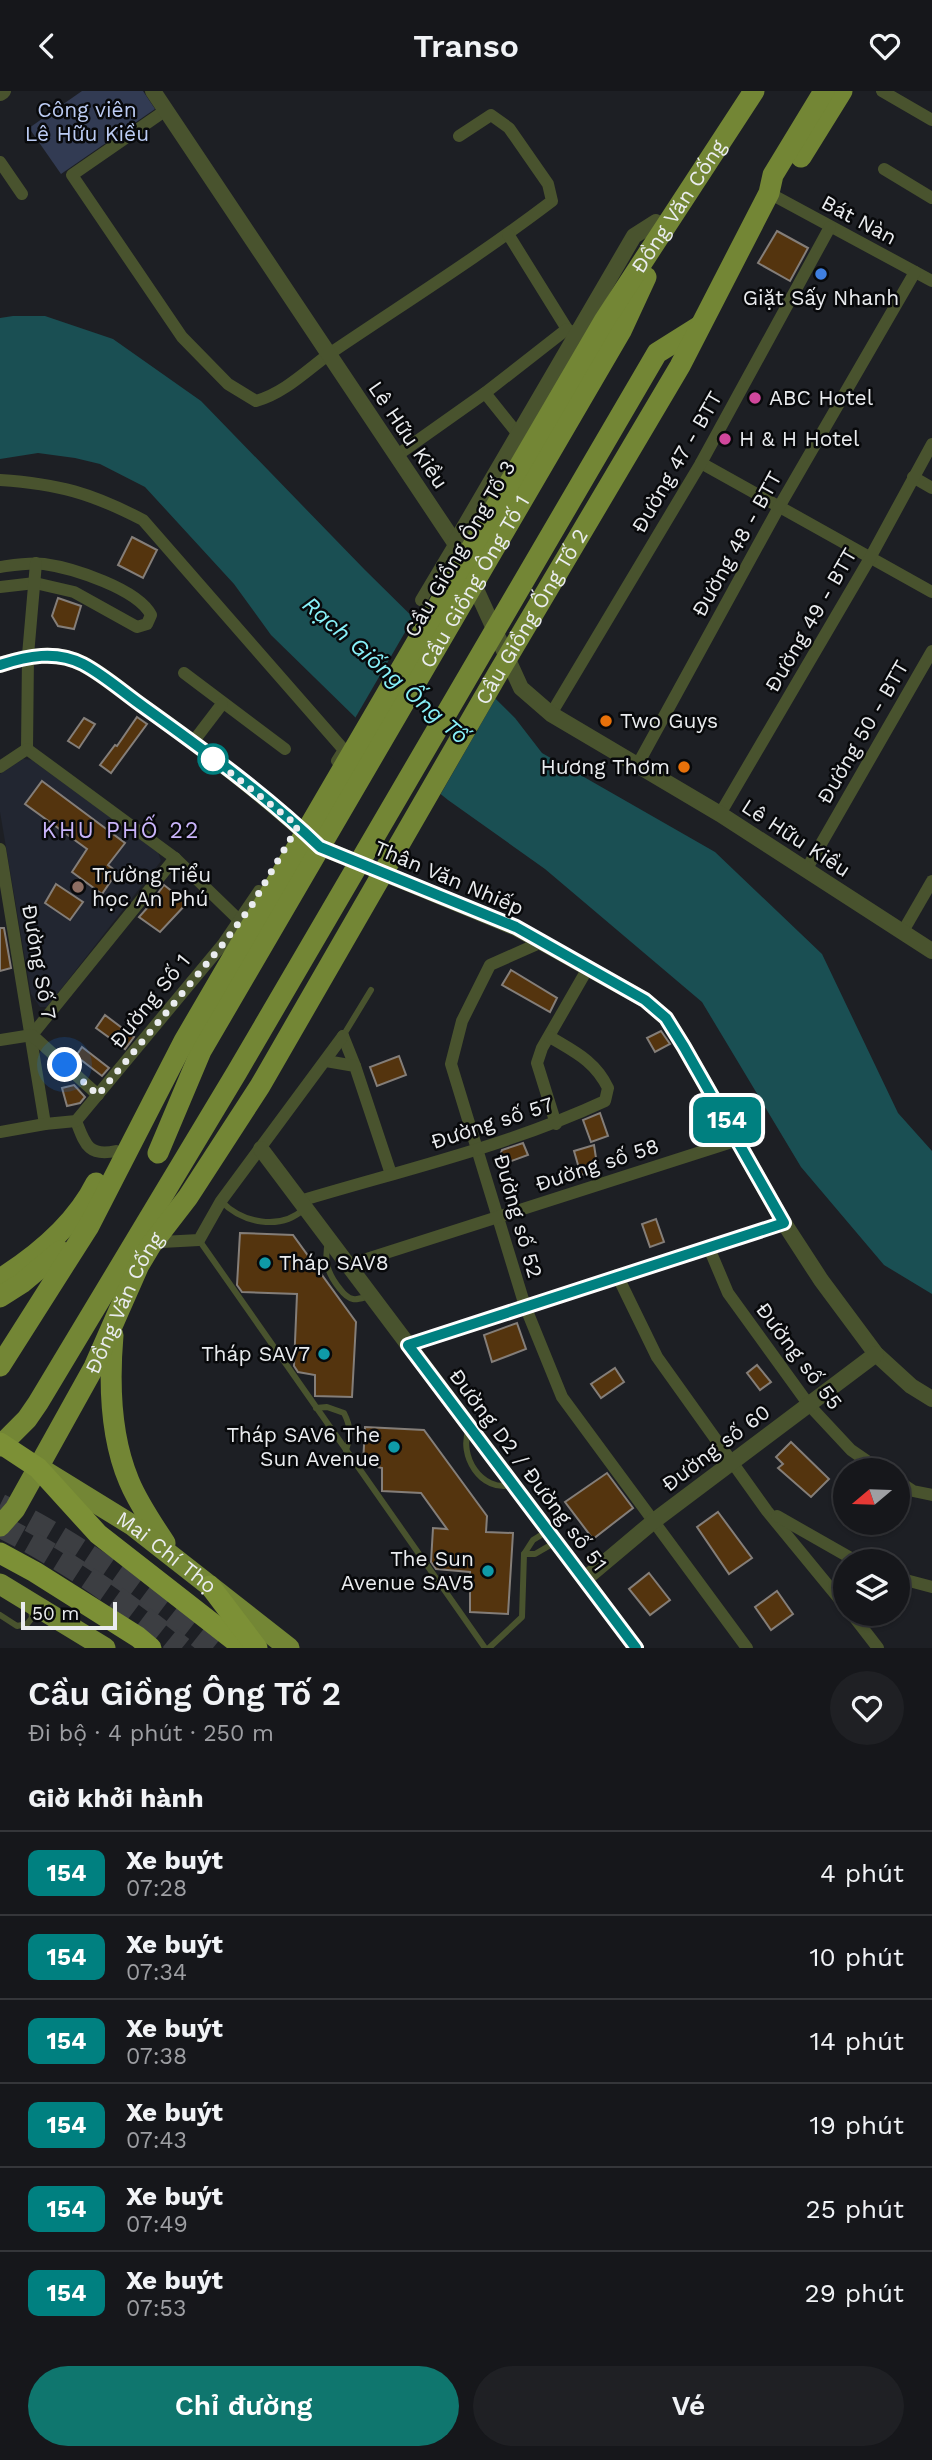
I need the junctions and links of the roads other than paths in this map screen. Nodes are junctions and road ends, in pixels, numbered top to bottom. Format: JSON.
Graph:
{"nodes":[{"id":1,"x":153,"y":91,"type":"edge"},
{"id":2,"x":737,"y":91,"type":"edge"},
{"id":3,"x":754,"y":91,"type":"edge"},
{"id":4,"x":824,"y":91,"type":"edge"},
{"id":5,"x":842,"y":91,"type":"edge"},
{"id":6,"x":882,"y":91,"type":"edge"},
{"id":7,"x":166,"y":110,"type":"junction"},
{"id":8,"x":932,"y":120,"type":"edge"},
{"id":9,"x":459,"y":136,"type":"dead end"},
{"id":10,"x":0,"y":162,"type":"edge"},
{"id":11,"x":884,"y":169,"type":"dead end"},
{"id":12,"x":769,"y":193,"type":"junction"},
{"id":13,"x":22,"y":194,"type":"dead end"},
{"id":14,"x":932,"y":198,"type":"edge"},
{"id":15,"x":666,"y":219,"type":"junction"},
{"id":16,"x":830,"y":227,"type":"junction"},
{"id":17,"x":508,"y":234,"type":"junction"},
{"id":18,"x":915,"y":272,"type":"junction"},
{"id":19,"x":932,"y":281,"type":"edge"},
{"id":20,"x":607,"y":323,"type":"joint"},
{"id":21,"x":701,"y":325,"type":"junction"},
{"id":22,"x":572,"y":332,"type":"junction"},
{"id":23,"x":329,"y":354,"type":"junction"},
{"id":24,"x":485,"y":393,"type":"junction"},
{"id":25,"x":517,"y":433,"type":"junction"},
{"id":26,"x":932,"y":444,"type":"edge"},
{"id":27,"x":396,"y":456,"type":"junction"},
{"id":28,"x":701,"y":463,"type":"junction"},
{"id":29,"x":913,"y":477,"type":"junction"},
{"id":30,"x":0,"y":480,"type":"edge"},
{"id":31,"x":932,"y":488,"type":"edge"},
{"id":32,"x":779,"y":507,"type":"junction"},
{"id":33,"x":454,"y":543,"type":"junction"},
{"id":34,"x":870,"y":558,"type":"junction"},
{"id":35,"x":36,"y":563,"type":"junction"},
{"id":36,"x":0,"y":567,"type":"edge"},
{"id":37,"x":34,"y":583,"type":"junction"},
{"id":38,"x":0,"y":587,"type":"edge"},
{"id":39,"x":932,"y":592,"type":"edge"},
{"id":40,"x":421,"y":600,"type":"dead end"},
{"id":41,"x":932,"y":651,"type":"edge"},
{"id":42,"x":28,"y":655,"type":"junction"},
{"id":43,"x":0,"y":665,"type":"edge"},
{"id":44,"x":184,"y":673,"type":"dead end"},
{"id":45,"x":222,"y":703,"type":"junction"},
{"id":46,"x":551,"y":714,"type":"junction"},
{"id":47,"x":193,"y":742,"type":"junction"},
{"id":48,"x":285,"y":749,"type":"dead end"},
{"id":49,"x":27,"y":750,"type":"junction"},
{"id":50,"x":638,"y":764,"type":"junction"},
{"id":51,"x":0,"y":767,"type":"edge"},
{"id":52,"x":720,"y":814,"type":"junction"},
{"id":53,"x":298,"y":826,"type":"junction"},
{"id":54,"x":0,"y":849,"type":"edge"},
{"id":55,"x":175,"y":858,"type":"junction"},
{"id":56,"x":806,"y":870,"type":"junction"},
{"id":57,"x":932,"y":881,"type":"edge"},
{"id":58,"x":239,"y":920,"type":"junction"},
{"id":59,"x":902,"y":933,"type":"junction"},
{"id":60,"x":544,"y":941,"type":"junction"},
{"id":61,"x":932,"y":951,"type":"edge"},
{"id":62,"x":588,"y":968,"type":"junction"},
{"id":63,"x":370,"y":990,"type":"dead end"},
{"id":64,"x":32,"y":1035,"type":"junction"},
{"id":65,"x":343,"y":1036,"type":"junction"},
{"id":66,"x":550,"y":1037,"type":"junction"},
{"id":67,"x":0,"y":1040,"type":"edge"},
{"id":68,"x":187,"y":1042,"type":"junction"},
{"id":69,"x":326,"y":1061,"type":"junction"},
{"id":70,"x":355,"y":1066,"type":"junction"},
{"id":71,"x":260,"y":1086,"type":"joint"},
{"id":72,"x":98,"y":1095,"type":"junction"},
{"id":73,"x":76,"y":1121,"type":"junction"},
{"id":74,"x":45,"y":1124,"type":"junction"},
{"id":75,"x":556,"y":1124,"type":"junction"},
{"id":76,"x":0,"y":1132,"type":"edge"},
{"id":77,"x":738,"y":1140,"type":"junction"},
{"id":78,"x":261,"y":1149,"type":"junction"},
{"id":79,"x":478,"y":1150,"type":"junction"},
{"id":80,"x":158,"y":1152,"type":"dead end"},
{"id":81,"x":112,"y":1157,"type":"junction"},
{"id":82,"x":391,"y":1174,"type":"junction"},
{"id":83,"x":220,"y":1201,"type":"junction"},
{"id":84,"x":303,"y":1205,"type":"junction"},
{"id":85,"x":496,"y":1218,"type":"junction"},
{"id":86,"x":784,"y":1223,"type":"junction"},
{"id":87,"x":89,"y":1226,"type":"junction"},
{"id":88,"x":157,"y":1237,"type":"junction"},
{"id":89,"x":328,"y":1239,"type":"junction"},
{"id":90,"x":199,"y":1240,"type":"junction"},
{"id":91,"x":709,"y":1248,"type":"junction"},
{"id":92,"x":348,"y":1265,"type":"junction"},
{"id":93,"x":617,"y":1275,"type":"junction"},
{"id":94,"x":0,"y":1279,"type":"edge"},
{"id":95,"x":371,"y":1296,"type":"junction"},
{"id":96,"x":0,"y":1297,"type":"edge"},
{"id":97,"x":525,"y":1306,"type":"junction"},
{"id":98,"x":114,"y":1321,"type":"junction"},
{"id":99,"x":408,"y":1345,"type":"junction"},
{"id":100,"x":876,"y":1354,"type":"junction"},
{"id":101,"x":0,"y":1366,"type":"edge"},
{"id":102,"x":932,"y":1399,"type":"edge"},
{"id":103,"x":809,"y":1405,"type":"junction"},
{"id":104,"x":316,"y":1408,"type":"junction"},
{"id":105,"x":0,"y":1445,"type":"edge"},
{"id":106,"x":346,"y":1450,"type":"junction"},
{"id":107,"x":863,"y":1458,"type":"edge"},
{"id":108,"x":732,"y":1463,"type":"junction"},
{"id":109,"x":38,"y":1468,"type":"junction"},
{"id":110,"x":910,"y":1489,"type":"edge"},
{"id":111,"x":932,"y":1495,"type":"edge"},
{"id":112,"x":768,"y":1511,"type":"junction"},
{"id":113,"x":654,"y":1521,"type":"junction"},
{"id":114,"x":0,"y":1526,"type":"edge"},
{"id":115,"x":552,"y":1536,"type":"junction"},
{"id":116,"x":835,"y":1549,"type":"edge"},
{"id":117,"x":0,"y":1553,"type":"edge"},
{"id":118,"x":524,"y":1554,"type":"junction"},
{"id":119,"x":176,"y":1559,"type":"junction"},
{"id":120,"x":585,"y":1579,"type":"junction"},
{"id":121,"x":910,"y":1581,"type":"edge"},
{"id":122,"x":0,"y":1584,"type":"edge"},
{"id":123,"x":211,"y":1586,"type":"junction"},
{"id":124,"x":932,"y":1587,"type":"edge"},
{"id":125,"x":833,"y":1591,"type":"edge"},
{"id":126,"x":29,"y":1601,"type":"junction"},
{"id":127,"x":0,"y":1615,"type":"edge"},
{"id":128,"x":861,"y":1626,"type":"edge"},
{"id":129,"x":105,"y":1648,"type":"edge"},
{"id":130,"x":151,"y":1648,"type":"edge"},
{"id":131,"x":244,"y":1648,"type":"edge"},
{"id":132,"x":257,"y":1648,"type":"edge"},
{"id":133,"x":289,"y":1648,"type":"edge"},
{"id":134,"x":487,"y":1648,"type":"edge"},
{"id":135,"x":636,"y":1648,"type":"edge"},
{"id":136,"x":747,"y":1648,"type":"edge"},
{"id":137,"x":878,"y":1648,"type":"edge"}],
"edges":[{"from":1,"to":7,"type":"street","name":"Lê Hữu Kiều"},
{"from":2,"to":15,"type":"main road","name":"Đồng Văn Cống"},
{"from":3,"to":15,"type":"main road","name":"Đồng Văn Cống"},
{"from":4,"to":12,"type":"main road"},
{"from":5,"to":12,"type":"main road"},
{"from":6,"to":8,"type":"street"},
{"from":7,"to":23,"type":"street","name":"Lê Hữu Kiều"},
{"from":7,"to":23,"type":"street"},
{"from":9,"to":17,"type":"street"},
{"from":10,"to":13,"type":"street"},
{"from":11,"to":14,"type":"street"},
{"from":12,"to":16,"type":"street","name":"Bát Nàn"},
{"from":12,"to":21,"type":"main road"},
{"from":15,"to":20,"type":"main road","name":"Đồng Văn Cống"},
{"from":15,"to":22,"type":"street"},
{"from":16,"to":18,"type":"street","name":"Bát Nàn"},
{"from":16,"to":28,"type":"street","name":"Đường 47 - BTT"},
{"from":17,"to":22,"type":"street"},
{"from":17,"to":23,"type":"street"},
{"from":18,"to":19,"type":"street","name":"Bát Nàn"},
{"from":18,"to":32,"type":"street","name":"Đường 48 - BTT"},
{"from":20,"to":68,"type":"main road","name":"Cầu Giồng Ông Tố 3"},
{"from":21,"to":71,"type":"main road","name":"Cầu Giồng Ống Tố 2"},
{"from":21,"to":105,"type":"main road","name":"Cầu Giồng Ông Tố 1"},
{"from":22,"to":24,"type":"street"},
{"from":22,"to":25,"type":"street"},
{"from":23,"to":27,"type":"street","name":"Lê Hữu Kiều"},
{"from":24,"to":25,"type":"street"},
{"from":24,"to":27,"type":"street"},
{"from":25,"to":33,"type":"street"},
{"from":26,"to":29,"type":"street","name":"Đường 49 - BTT"},
{"from":27,"to":33,"type":"street","name":"Lê Hữu Kiều"},
{"from":28,"to":32,"type":"street"},
{"from":28,"to":46,"type":"street","name":"Đường 47 - BTT"},
{"from":29,"to":31,"type":"street"},
{"from":29,"to":34,"type":"street","name":"Đường 49 - BTT"},
{"from":30,"to":53,"type":"street","name":"Đường Số 1"},
{"from":32,"to":34,"type":"street"},
{"from":32,"to":50,"type":"street","name":"Đường 48 - BTT"},
{"from":33,"to":40,"type":"street"},
{"from":33,"to":46,"type":"street","name":"Lê Hữu Kiều"},
{"from":34,"to":39,"type":"street"},
{"from":34,"to":52,"type":"street","name":"Đường 49 - BTT"},
{"from":35,"to":36,"type":"street"},
{"from":35,"to":37,"type":"street"},
{"from":35,"to":37,"type":"street"},
{"from":37,"to":38,"type":"street"},
{"from":37,"to":42,"type":"street"},
{"from":41,"to":56,"type":"street","name":"Đường 50 - BTT"},
{"from":42,"to":43,"type":"street","name":"Thân Văn Nhiếp"},
{"from":42,"to":47,"type":"street","name":"Thân Văn Nhiếp"},
{"from":42,"to":49,"type":"street"},
{"from":44,"to":45,"type":"street"},
{"from":45,"to":47,"type":"street"},
{"from":45,"to":48,"type":"street"},
{"from":46,"to":50,"type":"street","name":"Lê Hữu Kiều"},
{"from":47,"to":53,"type":"street","name":"Thân Văn Nhiếp"},
{"from":49,"to":51,"type":"street"},
{"from":49,"to":55,"type":"street"},
{"from":50,"to":52,"type":"street","name":"Lê Hữu Kiều"},
{"from":52,"to":56,"type":"street","name":"Lê Hữu Kiều"},
{"from":53,"to":58,"type":"street","name":"Đường Số 1"},
{"from":53,"to":60,"type":"street","name":"Thân Văn Nhiếp"},
{"from":54,"to":64,"type":"street","name":"Đường Số 7"},
{"from":55,"to":58,"type":"street"},
{"from":55,"to":64,"type":"street"},
{"from":56,"to":59,"type":"street","name":"Lê Hữu Kiều"},
{"from":57,"to":59,"type":"street"},
{"from":58,"to":72,"type":"street","name":"Đường Số 1"},
{"from":59,"to":61,"type":"street","name":"Lê Hữu Kiều"},
{"from":60,"to":62,"type":"street","name":"Thân Văn Nhiếp"},
{"from":60,"to":79,"type":"street","name":"Đường số 52"},
{"from":62,"to":66,"type":"street"},
{"from":62,"to":77,"type":"street","name":"Thân Văn Nhiếp"},
{"from":63,"to":65,"type":"lane"},
{"from":64,"to":67,"type":"street"},
{"from":64,"to":72,"type":"street"},
{"from":64,"to":74,"type":"street","name":"Đường Số 7"},
{"from":65,"to":69,"type":"street"},
{"from":65,"to":70,"type":"street"},
{"from":66,"to":75,"type":"street"},
{"from":66,"to":75,"type":"street","name":"Đường số 57"},
{"from":68,"to":80,"type":"main road"},
{"from":68,"to":81,"type":"main road"},
{"from":68,"to":87,"type":"main road"},
{"from":69,"to":70,"type":"street"},
{"from":69,"to":78,"type":"street"},
{"from":70,"to":82,"type":"street"},
{"from":71,"to":88,"type":"main road","name":"Đồng Văn Cống"},
{"from":72,"to":73,"type":"street","name":"Đường Số 1"},
{"from":73,"to":74,"type":"street"},
{"from":73,"to":81,"type":"street"},
{"from":74,"to":76,"type":"street"},
{"from":75,"to":79,"type":"street","name":"Đường số 57"},
{"from":77,"to":85,"type":"street","name":"Đường số 58"},
{"from":77,"to":86,"type":"street","name":"Thân Văn Nhiếp"},
{"from":78,"to":83,"type":"street"},
{"from":78,"to":84,"type":"street","name":"Đường D2 / Đường số 51"},
{"from":79,"to":82,"type":"street","name":"Đường số 57"},
{"from":79,"to":85,"type":"street","name":"Đường số 52"},
{"from":81,"to":94,"type":"main road"},
{"from":82,"to":84,"type":"street","name":"Đường số 57"},
{"from":83,"to":84,"type":"lane"},
{"from":83,"to":90,"type":"street"},
{"from":84,"to":89,"type":"street","name":"Đường D2 / Đường số 51"},
{"from":85,"to":92,"type":"street","name":"Đường số 58"},
{"from":85,"to":97,"type":"street","name":"Đường số 52"},
{"from":86,"to":91,"type":"street"},
{"from":86,"to":100,"type":"street","name":"Thân Văn Nhiếp"},
{"from":87,"to":96,"type":"main road"},
{"from":87,"to":101,"type":"main road"},
{"from":88,"to":90,"type":"street"},
{"from":88,"to":98,"type":"main road","name":"Đồng Văn Cống"},
{"from":89,"to":92,"type":"street","name":"Đường D2 / Đường số 51"},
{"from":89,"to":95,"type":"lane"},
{"from":90,"to":104,"type":"lane"},
{"from":91,"to":93,"type":"street"},
{"from":91,"to":103,"type":"street","name":"Đường số 55"},
{"from":92,"to":95,"type":"street","name":"Đường D2 / Đường số 51"},
{"from":93,"to":97,"type":"street"},
{"from":93,"to":108,"type":"street"},
{"from":95,"to":99,"type":"street","name":"Đường D2 / Đường số 51"},
{"from":97,"to":99,"type":"street"},
{"from":97,"to":113,"type":"street","name":"Đường số 52"},
{"from":98,"to":109,"type":"main road","name":"Đồng Văn Cống"},
{"from":98,"to":119,"type":"main road"},
{"from":99,"to":115,"type":"street","name":"Đường D2 / Đường số 51"},
{"from":100,"to":102,"type":"street","name":"Thân Văn Nhiếp"},
{"from":100,"to":103,"type":"street","name":"Đường số 60"},
{"from":103,"to":107,"type":"street","name":"Đường số 55"},
{"from":103,"to":108,"type":"street","name":"Đường số 60"},
{"from":104,"to":106,"type":"lane"},
{"from":104,"to":106,"type":"lane"},
{"from":105,"to":109,"type":"highway","name":"Mai Chí Thọ"},
{"from":106,"to":134,"type":"lane"},
{"from":108,"to":112,"type":"street"},
{"from":108,"to":113,"type":"street","name":"Đường số 60"},
{"from":109,"to":114,"type":"main road","name":"Đồng Văn Cống"},
{"from":109,"to":119,"type":"main road","name":"Mai Chí Thọ"},
{"from":109,"to":131,"type":"highway","name":"Mai Chí Thọ"},
{"from":110,"to":111,"type":"street"},
{"from":112,"to":116,"type":"street"},
{"from":112,"to":125,"type":"street"},
{"from":113,"to":120,"type":"street","name":"Đường số 60"},
{"from":113,"to":136,"type":"street","name":"Đường số 52"},
{"from":115,"to":118,"type":"lane"},
{"from":115,"to":118,"type":"lane"},
{"from":115,"to":120,"type":"street","name":"Đường D2 / Đường số 51"},
{"from":117,"to":130,"type":"highway"},
{"from":118,"to":134,"type":"lane"},
{"from":119,"to":123,"type":"main road","name":"Mai Chí Thọ"},
{"from":120,"to":135,"type":"street","name":"Đường D2 / Đường số 51"},
{"from":121,"to":124,"type":"street"},
{"from":122,"to":126,"type":"main road"},
{"from":123,"to":132,"type":"highway"},
{"from":123,"to":133,"type":"main road","name":"Mai Chí Thọ"},
{"from":126,"to":127,"type":"lane"},
{"from":126,"to":129,"type":"main road"},
{"from":128,"to":137,"type":"street"}]}
